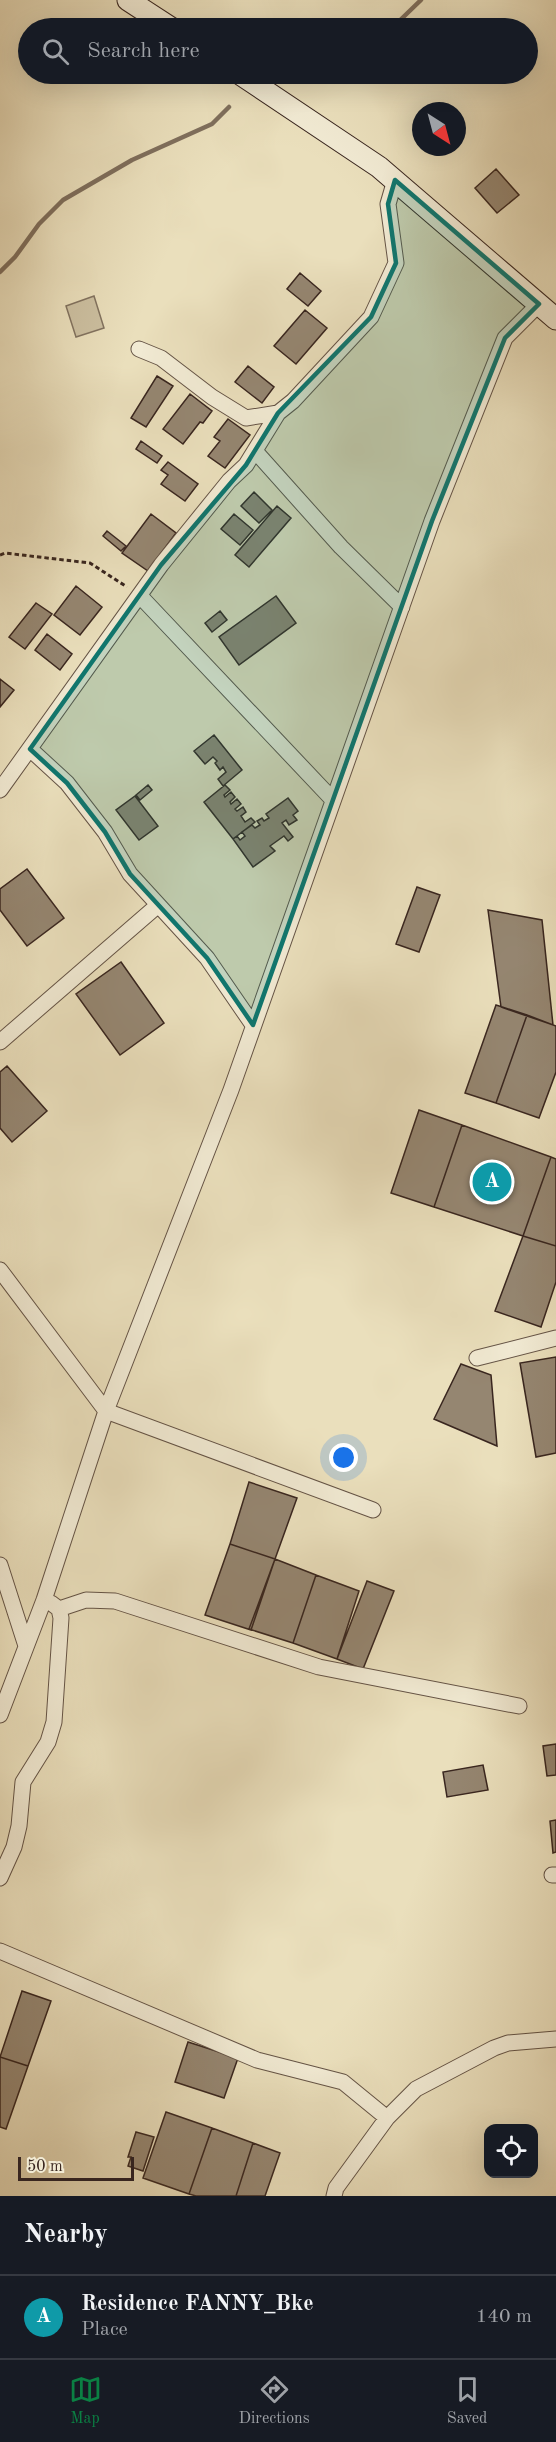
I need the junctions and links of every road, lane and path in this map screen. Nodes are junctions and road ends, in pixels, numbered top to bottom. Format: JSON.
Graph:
{"nodes":[{"id":1,"x":128,"y":0,"type":"edge"},
{"id":2,"x":156,"y":18,"type":"edge"},
{"id":3,"x":255,"y":84,"type":"edge"},
{"id":4,"x":395,"y":180,"type":"junction"},
{"id":5,"x":539,"y":304,"type":"junction"},
{"id":6,"x":556,"y":319,"type":"edge"},
{"id":7,"x":139,"y":349,"type":"dead end"},
{"id":8,"x":278,"y":413,"type":"junction"},
{"id":9,"x":255,"y":451,"type":"junction"},
{"id":10,"x":0,"y":555,"type":"edge"},
{"id":11,"x":141,"y":597,"type":"junction"},
{"id":12,"x":402,"y":607,"type":"junction"},
{"id":13,"x":30,"y":748,"type":"junction"},
{"id":14,"x":0,"y":790,"type":"edge"},
{"id":15,"x":333,"y":800,"type":"junction"},
{"id":16,"x":158,"y":906,"type":"junction"},
{"id":17,"x":253,"y":1025,"type":"junction"},
{"id":18,"x":0,"y":1042,"type":"edge"},
{"id":19,"x":0,"y":1270,"type":"edge"},
{"id":20,"x":556,"y":1338,"type":"edge"},
{"id":21,"x":477,"y":1358,"type":"dead end"},
{"id":22,"x":106,"y":1411,"type":"junction"},
{"id":23,"x":373,"y":1510,"type":"dead end"},
{"id":24,"x":0,"y":1565,"type":"edge"},
{"id":25,"x":44,"y":1600,"type":"junction"},
{"id":26,"x":59,"y":1610,"type":"junction"},
{"id":27,"x":26,"y":1646,"type":"junction"},
{"id":28,"x":519,"y":1706,"type":"dead end"},
{"id":29,"x":0,"y":1715,"type":"edge"},
{"id":30,"x":0,"y":1878,"type":"edge"},
{"id":31,"x":0,"y":1951,"type":"edge"},
{"id":32,"x":556,"y":2039,"type":"edge"},
{"id":33,"x":387,"y":2118,"type":"junction"},
{"id":34,"x":334,"y":2196,"type":"edge"}],
"edges":[{"from":1,"to":2,"type":"main road"},
{"from":3,"to":4,"type":"main road"},
{"from":4,"to":5,"type":"main road"},
{"from":4,"to":8,"type":"street"},
{"from":5,"to":6,"type":"main road"},
{"from":5,"to":12,"type":"street"},
{"from":7,"to":8,"type":"street"},
{"from":8,"to":9,"type":"street"},
{"from":9,"to":11,"type":"street"},
{"from":9,"to":12,"type":"street"},
{"from":10,"to":11,"type":"path"},
{"from":11,"to":13,"type":"street"},
{"from":11,"to":15,"type":"street"},
{"from":12,"to":15,"type":"street"},
{"from":13,"to":14,"type":"street"},
{"from":13,"to":16,"type":"street"},
{"from":15,"to":17,"type":"street"},
{"from":16,"to":17,"type":"street"},
{"from":16,"to":18,"type":"street"},
{"from":17,"to":22,"type":"street"},
{"from":19,"to":22,"type":"street"},
{"from":20,"to":21,"type":"street"},
{"from":22,"to":23,"type":"street"},
{"from":22,"to":25,"type":"street"},
{"from":24,"to":27,"type":"street"},
{"from":25,"to":26,"type":"street"},
{"from":25,"to":27,"type":"street"},
{"from":26,"to":28,"type":"street"},
{"from":26,"to":30,"type":"street"},
{"from":27,"to":29,"type":"street"},
{"from":31,"to":33,"type":"street"},
{"from":32,"to":33,"type":"street"},
{"from":33,"to":34,"type":"street"}]}
